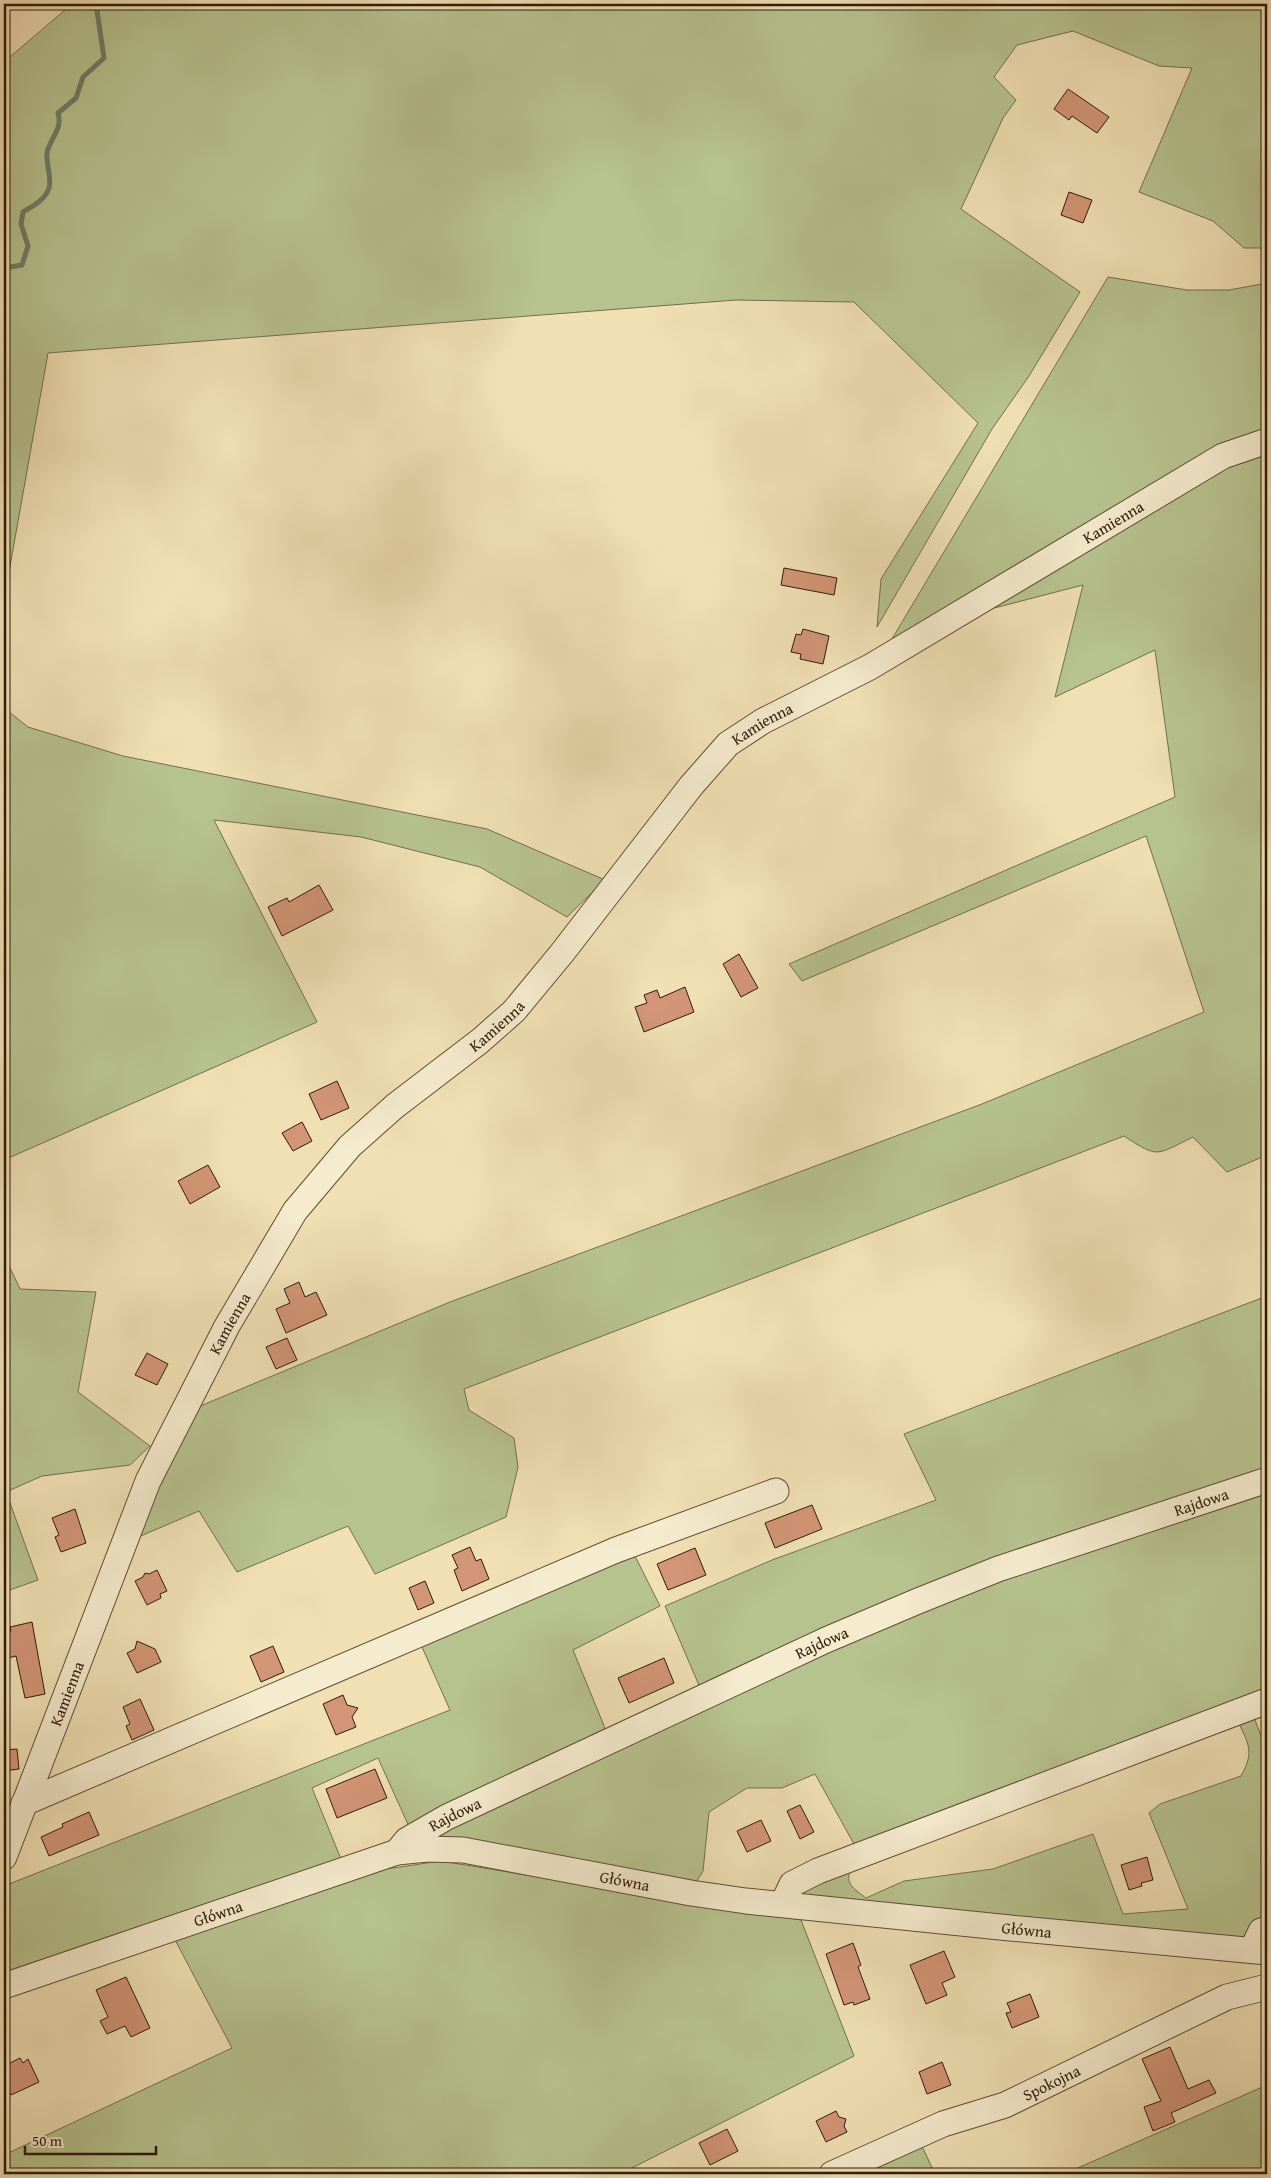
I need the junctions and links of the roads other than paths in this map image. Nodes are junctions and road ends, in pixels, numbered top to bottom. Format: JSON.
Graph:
{"nodes":[{"id":1,"x":1267,"y":441,"type":"edge"},
{"id":2,"x":1267,"y":1480,"type":"edge"},
{"id":3,"x":776,"y":1491,"type":"dead end"},
{"id":4,"x":1267,"y":1701,"type":"edge"},
{"id":5,"x":24,"y":1803,"type":"junction"},
{"id":6,"x":397,"y":1852,"type":"junction"},
{"id":7,"x":4,"y":1857,"type":"edge"},
{"id":8,"x":783,"y":1903,"type":"junction"},
{"id":9,"x":1267,"y":1929,"type":"edge"},
{"id":10,"x":1260,"y":1951,"type":"edge"},
{"id":11,"x":4,"y":1986,"type":"edge"},
{"id":12,"x":1267,"y":1987,"type":"edge"},
{"id":13,"x":832,"y":2174,"type":"edge"}],
"edges":[{"from":1,"to":5,"type":"street","name":"Kamienna"},
{"from":2,"to":6,"type":"street","name":"Rajdowa"},
{"from":3,"to":5,"type":"street"},
{"from":4,"to":8,"type":"street"},
{"from":5,"to":7,"type":"street","name":"Kamienna"},
{"from":6,"to":8,"type":"street","name":"Główna"},
{"from":6,"to":11,"type":"street","name":"Główna"},
{"from":8,"to":10,"type":"street","name":"Główna"},
{"from":9,"to":10,"type":"street"},
{"from":12,"to":13,"type":"street","name":"Spokojna"}]}
